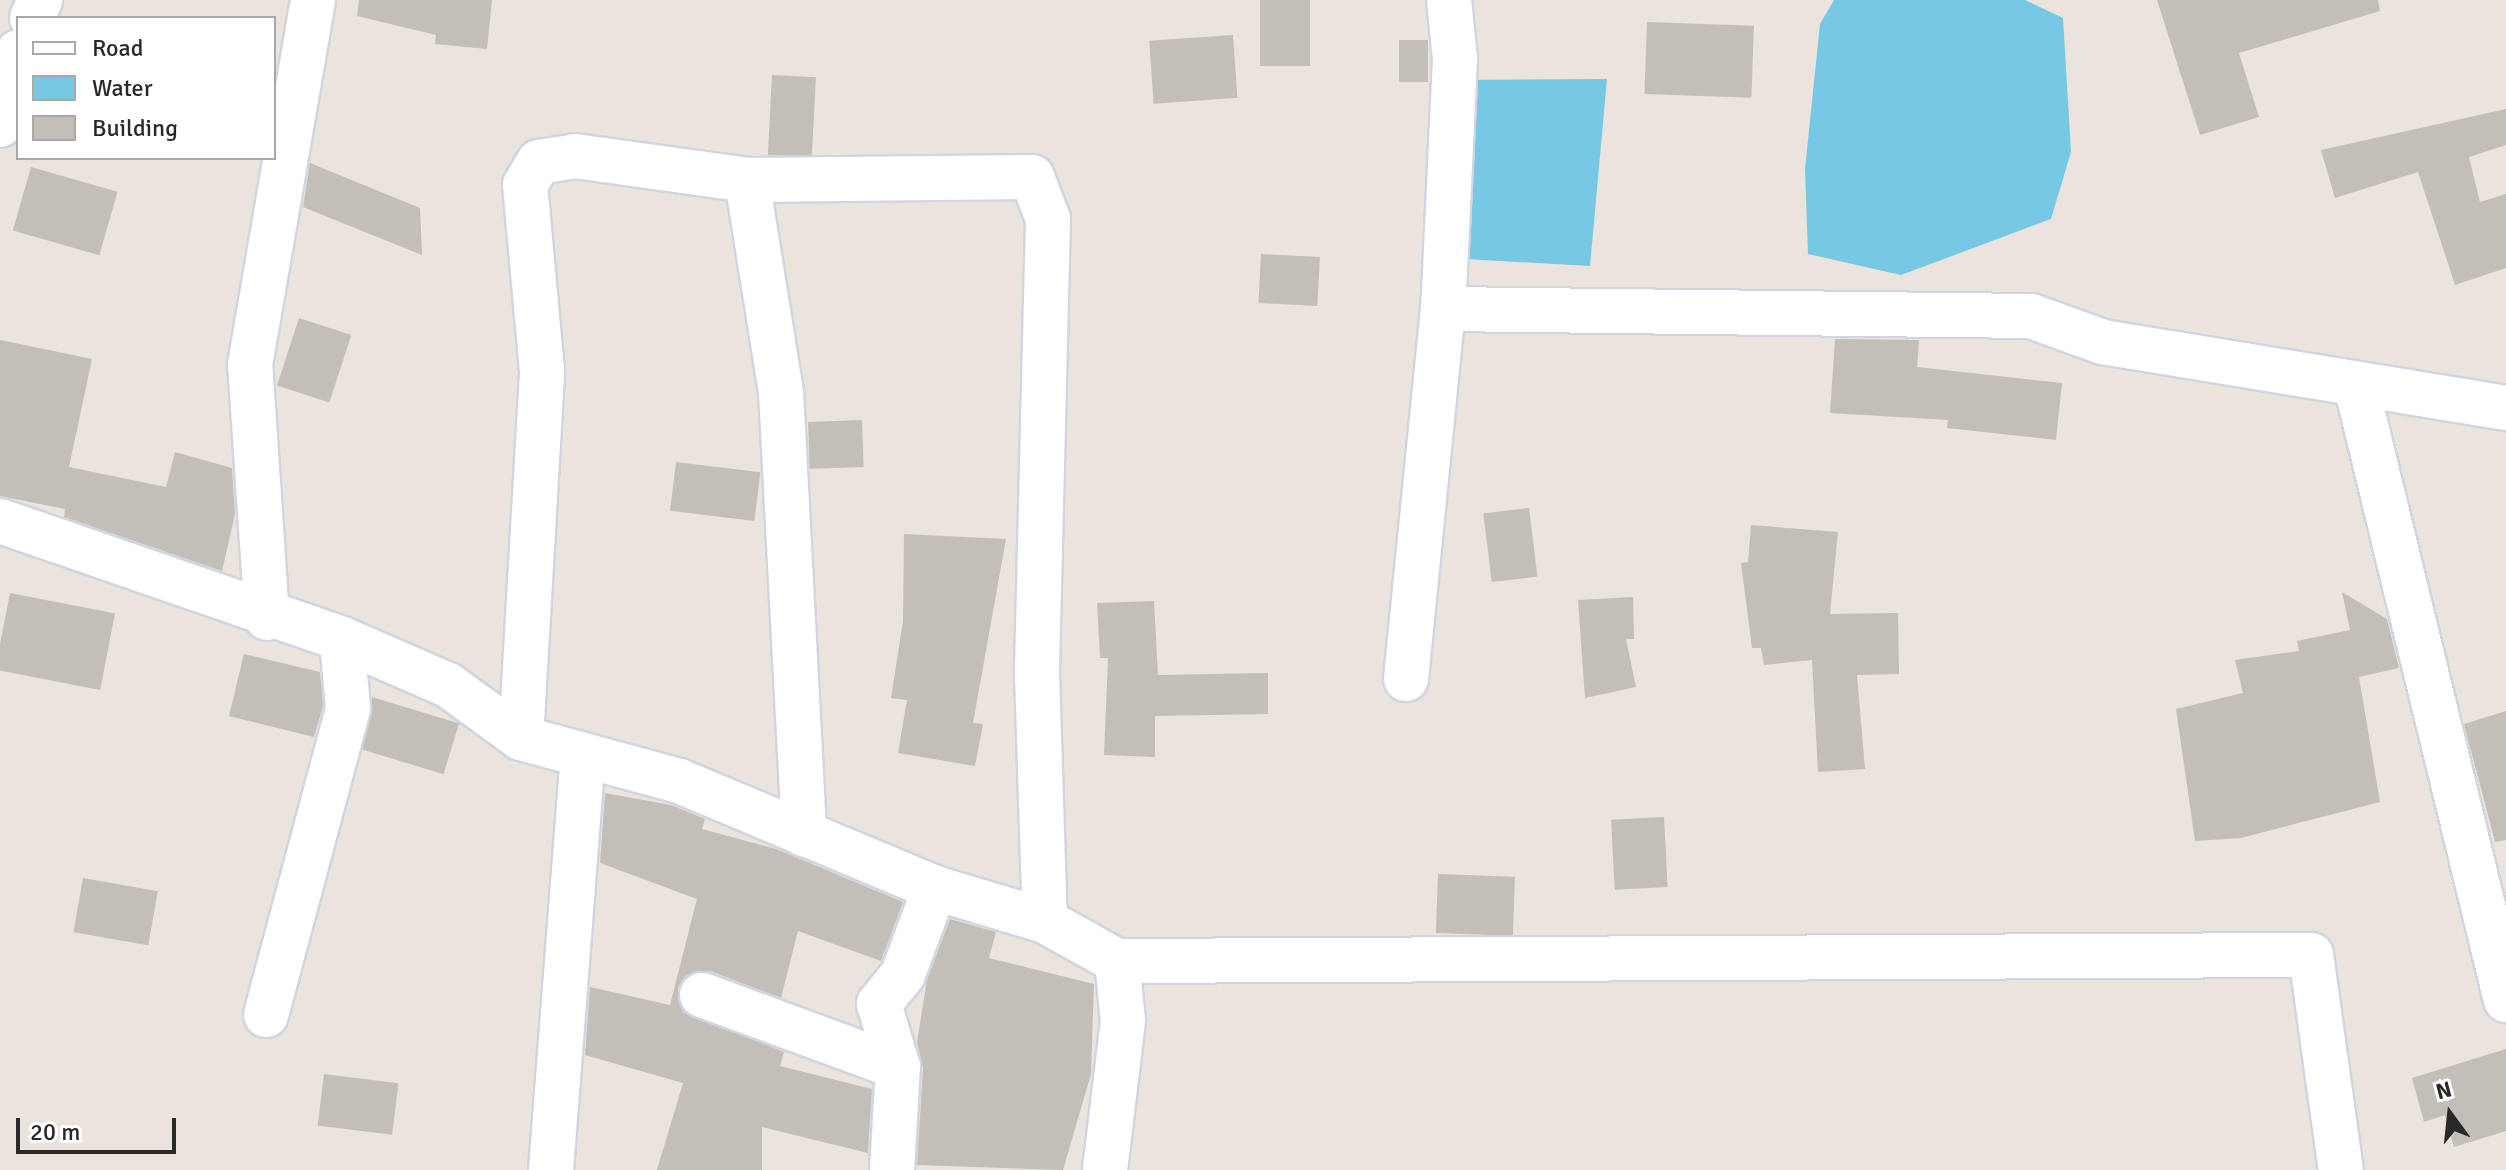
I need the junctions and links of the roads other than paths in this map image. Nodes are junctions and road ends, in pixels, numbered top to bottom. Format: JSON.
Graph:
{"nodes":[{"id":1,"x":313,"y":0,"type":"edge"},
{"id":2,"x":1449,"y":0,"type":"edge"},
{"id":3,"x":8,"y":71,"type":"edge"},
{"id":4,"x":0,"y":125,"type":"edge"},
{"id":5,"x":747,"y":180,"type":"junction"},
{"id":6,"x":1443,"y":309,"type":"junction"},
{"id":7,"x":2357,"y":389,"type":"junction"},
{"id":8,"x":2506,"y":408,"type":"edge"},
{"id":9,"x":0,"y":521,"type":"edge"},
{"id":10,"x":267,"y":618,"type":"junction"},
{"id":11,"x":342,"y":639,"type":"junction"},
{"id":12,"x":1406,"y":679,"type":"dead end"},
{"id":13,"x":521,"y":738,"type":"junction"},
{"id":14,"x":583,"y":756,"type":"junction"},
{"id":15,"x":804,"y":834,"type":"junction"},
{"id":16,"x":935,"y":888,"type":"junction"},
{"id":17,"x":1045,"y":921,"type":"junction"},
{"id":18,"x":1117,"y":961,"type":"junction"},
{"id":19,"x":702,"y":995,"type":"dead end"},
{"id":20,"x":2506,"y":1000,"type":"edge"},
{"id":21,"x":266,"y":1015,"type":"dead end"},
{"id":22,"x":898,"y":1067,"type":"junction"},
{"id":23,"x":551,"y":1170,"type":"edge"},
{"id":24,"x":892,"y":1170,"type":"edge"},
{"id":25,"x":1105,"y":1170,"type":"edge"},
{"id":26,"x":2341,"y":1170,"type":"edge"}],
"edges":[{"from":1,"to":10,"type":"street"},
{"from":2,"to":6,"type":"street"},
{"from":3,"to":4,"type":"street"},
{"from":5,"to":13,"type":"street"},
{"from":5,"to":15,"type":"street"},
{"from":5,"to":17,"type":"street"},
{"from":6,"to":7,"type":"street"},
{"from":6,"to":12,"type":"street"},
{"from":7,"to":8,"type":"street"},
{"from":7,"to":20,"type":"street"},
{"from":9,"to":10,"type":"street"},
{"from":10,"to":11,"type":"street"},
{"from":11,"to":13,"type":"street"},
{"from":11,"to":21,"type":"street"},
{"from":13,"to":14,"type":"street"},
{"from":14,"to":15,"type":"street"},
{"from":14,"to":23,"type":"street"},
{"from":15,"to":16,"type":"street"},
{"from":16,"to":17,"type":"street"},
{"from":16,"to":22,"type":"street"},
{"from":17,"to":18,"type":"street"},
{"from":18,"to":25,"type":"street"},
{"from":18,"to":26,"type":"street"},
{"from":19,"to":22,"type":"street"},
{"from":22,"to":24,"type":"street"}]}
